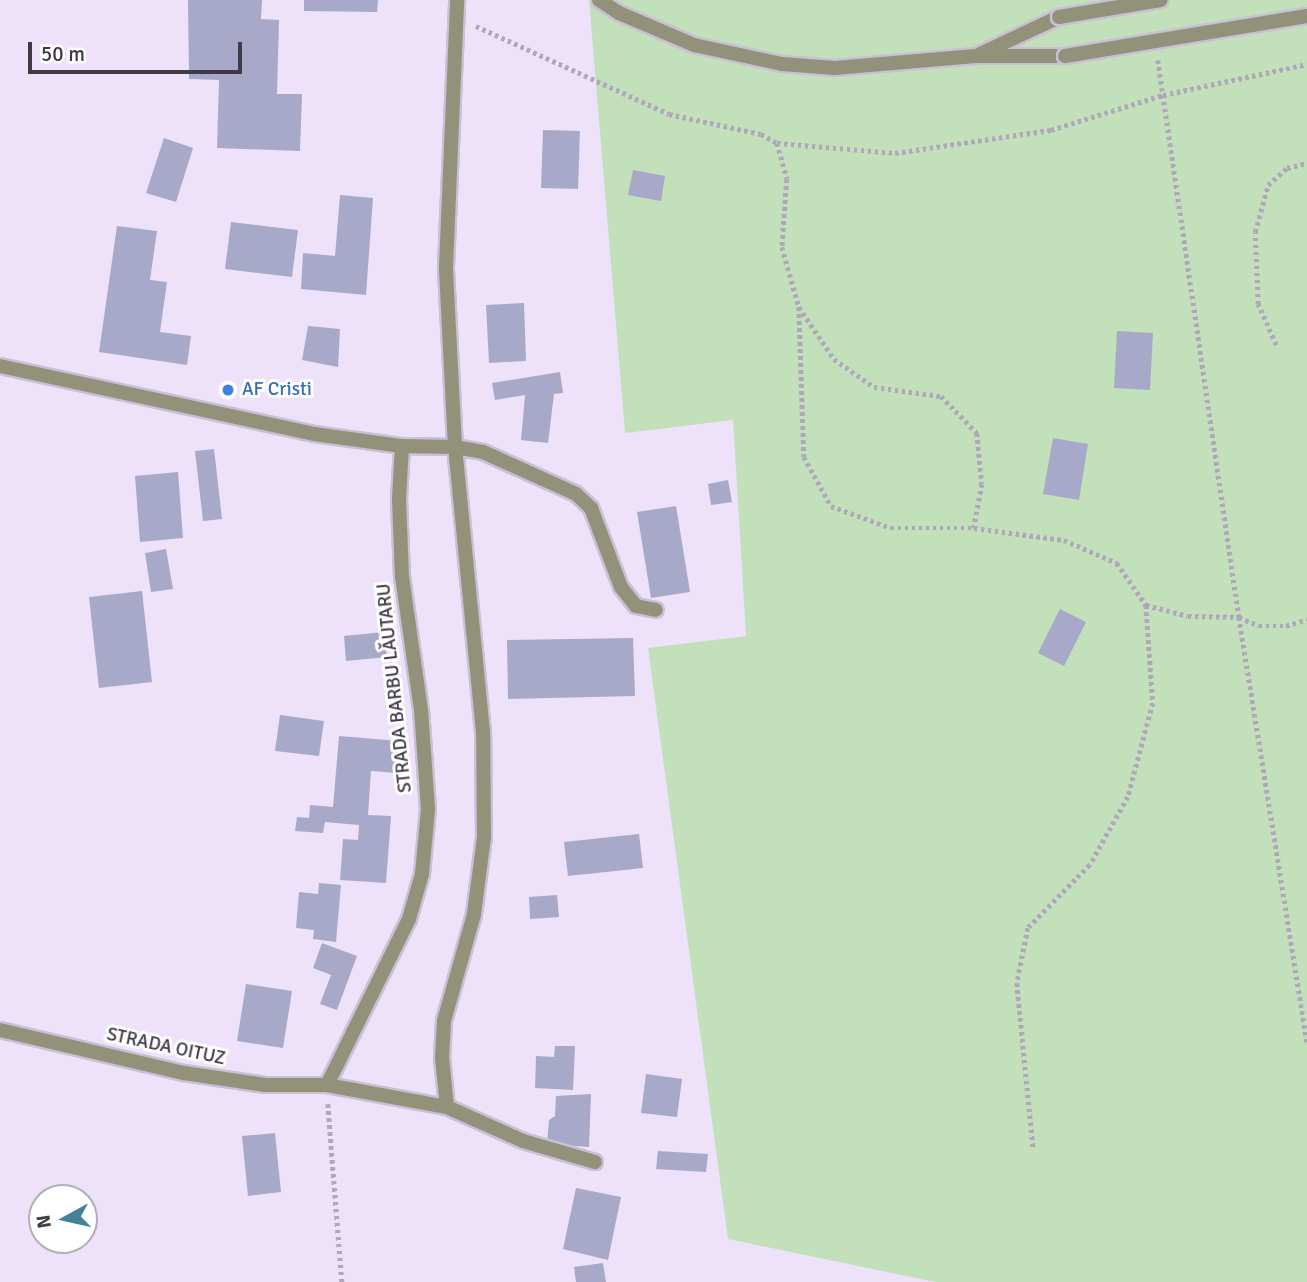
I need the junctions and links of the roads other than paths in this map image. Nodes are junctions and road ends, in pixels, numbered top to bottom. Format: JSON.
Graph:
{"nodes":[{"id":1,"x":457,"y":0,"type":"edge"},
{"id":2,"x":599,"y":0,"type":"edge"},
{"id":3,"x":1161,"y":0,"type":"edge"},
{"id":4,"x":1307,"y":16,"type":"edge"},
{"id":5,"x":975,"y":56,"type":"junction"},
{"id":6,"x":0,"y":366,"type":"edge"},
{"id":7,"x":402,"y":446,"type":"junction"},
{"id":8,"x":455,"y":447,"type":"junction"},
{"id":9,"x":656,"y":610,"type":"dead end"},
{"id":10,"x":0,"y":1030,"type":"edge"},
{"id":11,"x":327,"y":1085,"type":"junction"},
{"id":12,"x":447,"y":1107,"type":"junction"},
{"id":13,"x":595,"y":1161,"type":"dead end"}],
"edges":[{"from":1,"to":8,"type":"street"},
{"from":2,"to":5,"type":"street"},
{"from":3,"to":5,"type":"street","bridge":true},
{"from":4,"to":5,"type":"street","bridge":true},
{"from":6,"to":7,"type":"street"},
{"from":7,"to":8,"type":"street"},
{"from":7,"to":11,"type":"street","name":"STRADA BARBU LĂUTARU"},
{"from":8,"to":9,"type":"street"},
{"from":8,"to":12,"type":"street"},
{"from":10,"to":11,"type":"street","name":"STRADA OITUZ"},
{"from":11,"to":12,"type":"street","name":"STRADA OITUZ"},
{"from":12,"to":13,"type":"street","name":"STRADA OITUZ"}]}
